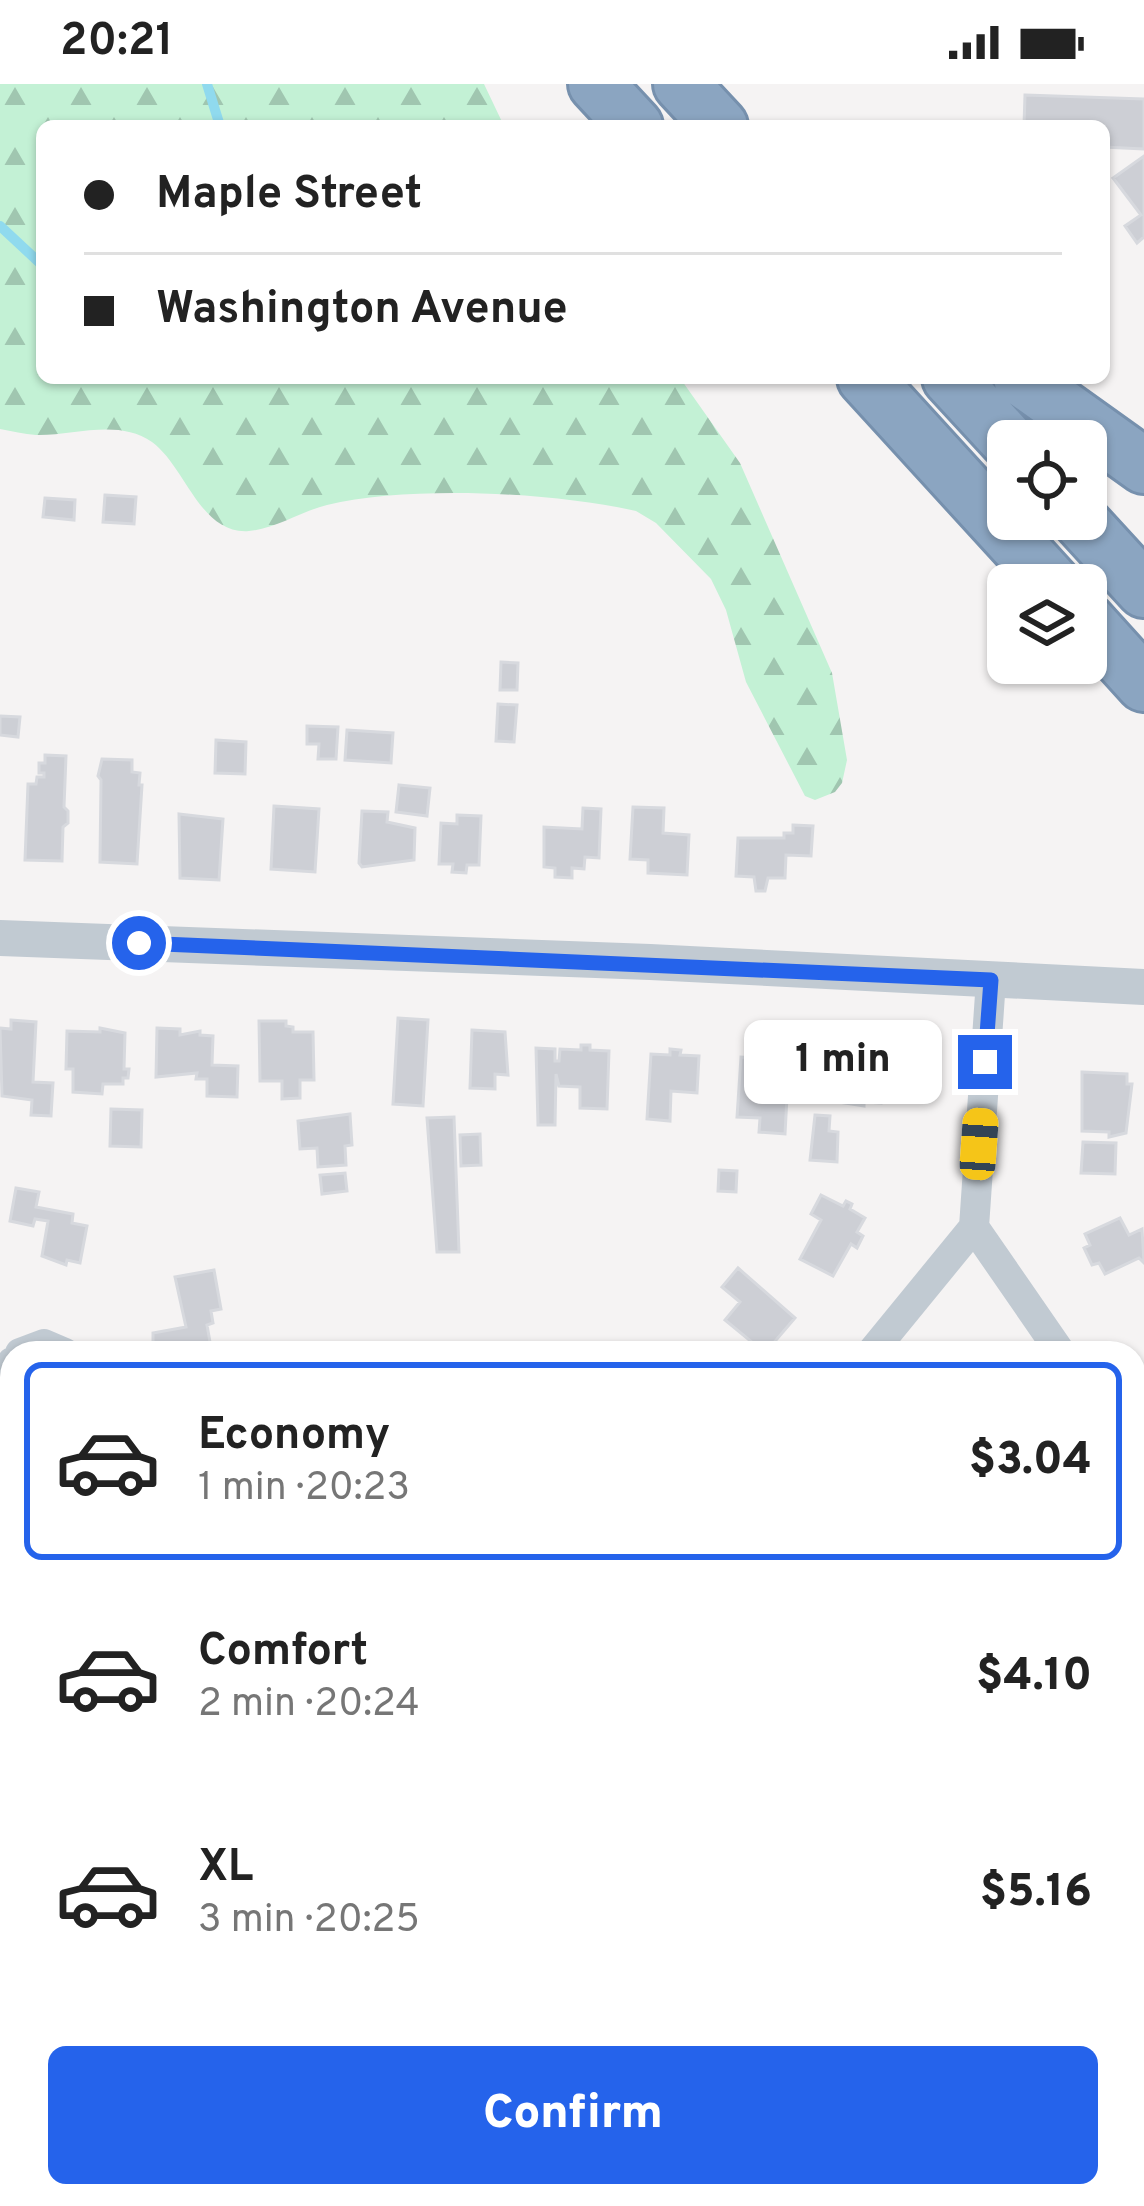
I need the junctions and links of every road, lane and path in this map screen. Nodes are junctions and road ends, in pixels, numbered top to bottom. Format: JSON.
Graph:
{"nodes":[{"id":1,"x":596,"y":84,"type":"edge"},
{"id":2,"x":698,"y":102,"type":"edge"},
{"id":3,"x":629,"y":120,"type":"edge"},
{"id":4,"x":730,"y":120,"type":"edge"},
{"id":5,"x":870,"y":384,"type":"edge"},
{"id":6,"x":956,"y":384,"type":"edge"},
{"id":7,"x":1030,"y":384,"type":"edge"},
{"id":8,"x":989,"y":420,"type":"edge"},
{"id":9,"x":1144,"y":466,"type":"edge"},
{"id":10,"x":1098,"y":540,"type":"edge"},
{"id":11,"x":1035,"y":564,"type":"edge"},
{"id":12,"x":1144,"y":590,"type":"edge"},
{"id":13,"x":1107,"y":643,"type":"edge"},
{"id":14,"x":1144,"y":684,"type":"edge"},
{"id":15,"x":0,"y":938,"type":"edge"},
{"id":16,"x":991,"y":980,"type":"junction"},
{"id":17,"x":1144,"y":987,"type":"edge"},
{"id":18,"x":974,"y":1227,"type":"junction"},
{"id":19,"x":881,"y":1341,"type":"edge"},
{"id":20,"x":1053,"y":1341,"type":"edge"}],
"edges":[{"from":1,"to":3,"type":"highway"},
{"from":2,"to":4,"type":"highway"},
{"from":5,"to":11,"type":"highway"},
{"from":6,"to":8,"type":"highway"},
{"from":7,"to":9,"type":"highway"},
{"from":10,"to":12,"type":"highway"},
{"from":13,"to":14,"type":"highway"},
{"from":15,"to":16,"type":"street"},
{"from":16,"to":17,"type":"street"},
{"from":16,"to":18,"type":"street"},
{"from":18,"to":19,"type":"street"},
{"from":18,"to":20,"type":"street"}]}
